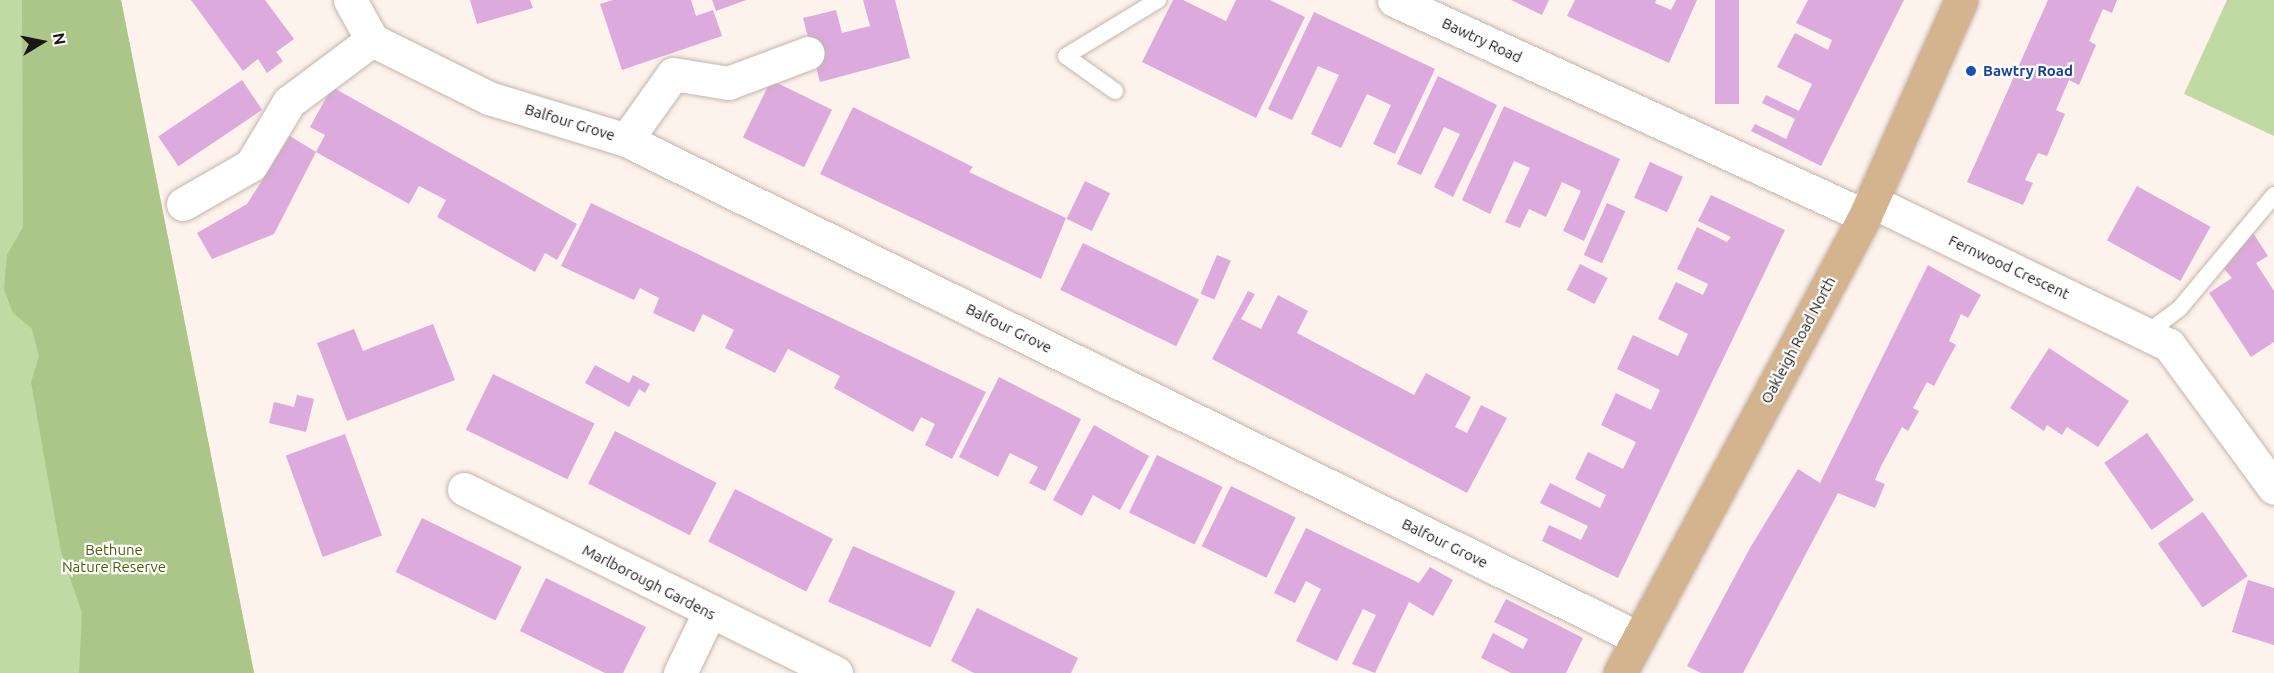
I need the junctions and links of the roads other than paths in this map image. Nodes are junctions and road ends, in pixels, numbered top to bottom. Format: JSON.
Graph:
{"nodes":[{"id":1,"x":350,"y":0,"type":"edge"},
{"id":2,"x":1158,"y":0,"type":"edge"},
{"id":3,"x":1394,"y":0,"type":"edge"},
{"id":4,"x":1961,"y":0,"type":"edge"},
{"id":5,"x":372,"y":40,"type":"junction"},
{"id":6,"x":808,"y":53,"type":"dead end"},
{"id":7,"x":1114,"y":91,"type":"dead end"},
{"id":8,"x":626,"y":140,"type":"junction"},
{"id":9,"x":2274,"y":195,"type":"edge"},
{"id":10,"x":183,"y":204,"type":"dead end"},
{"id":11,"x":1868,"y":209,"type":"junction"},
{"id":12,"x":2147,"y":333,"type":"junction"},
{"id":13,"x":2274,"y":488,"type":"edge"},
{"id":14,"x":464,"y":489,"type":"dead end"},
{"id":15,"x":709,"y":613,"type":"junction"},
{"id":16,"x":1638,"y":638,"type":"junction"},
{"id":17,"x":680,"y":673,"type":"edge"},
{"id":18,"x":836,"y":673,"type":"edge"},
{"id":19,"x":1620,"y":673,"type":"edge"}],
"edges":[{"from":1,"to":5,"type":"street"},
{"from":2,"to":7,"type":"lane"},
{"from":3,"to":11,"type":"street","name":"Bawtry Road"},
{"from":4,"to":11,"type":"main road","name":"Oakleigh Road North"},
{"from":5,"to":8,"type":"street","name":"Balfour Grove"},
{"from":5,"to":10,"type":"street"},
{"from":6,"to":8,"type":"street"},
{"from":8,"to":16,"type":"street","name":"Balfour Grove"},
{"from":9,"to":12,"type":"lane"},
{"from":11,"to":12,"type":"street","name":"Fernwood Crescent"},
{"from":11,"to":16,"type":"main road","name":"Oakleigh Road North"},
{"from":12,"to":13,"type":"street","name":"Fernwood Crescent"},
{"from":14,"to":15,"type":"street","name":"Marlborough Gardens"},
{"from":15,"to":17,"type":"street"},
{"from":15,"to":18,"type":"street","name":"Marlborough Gardens"},
{"from":16,"to":19,"type":"main road","name":"Oakleigh Road North"}]}
